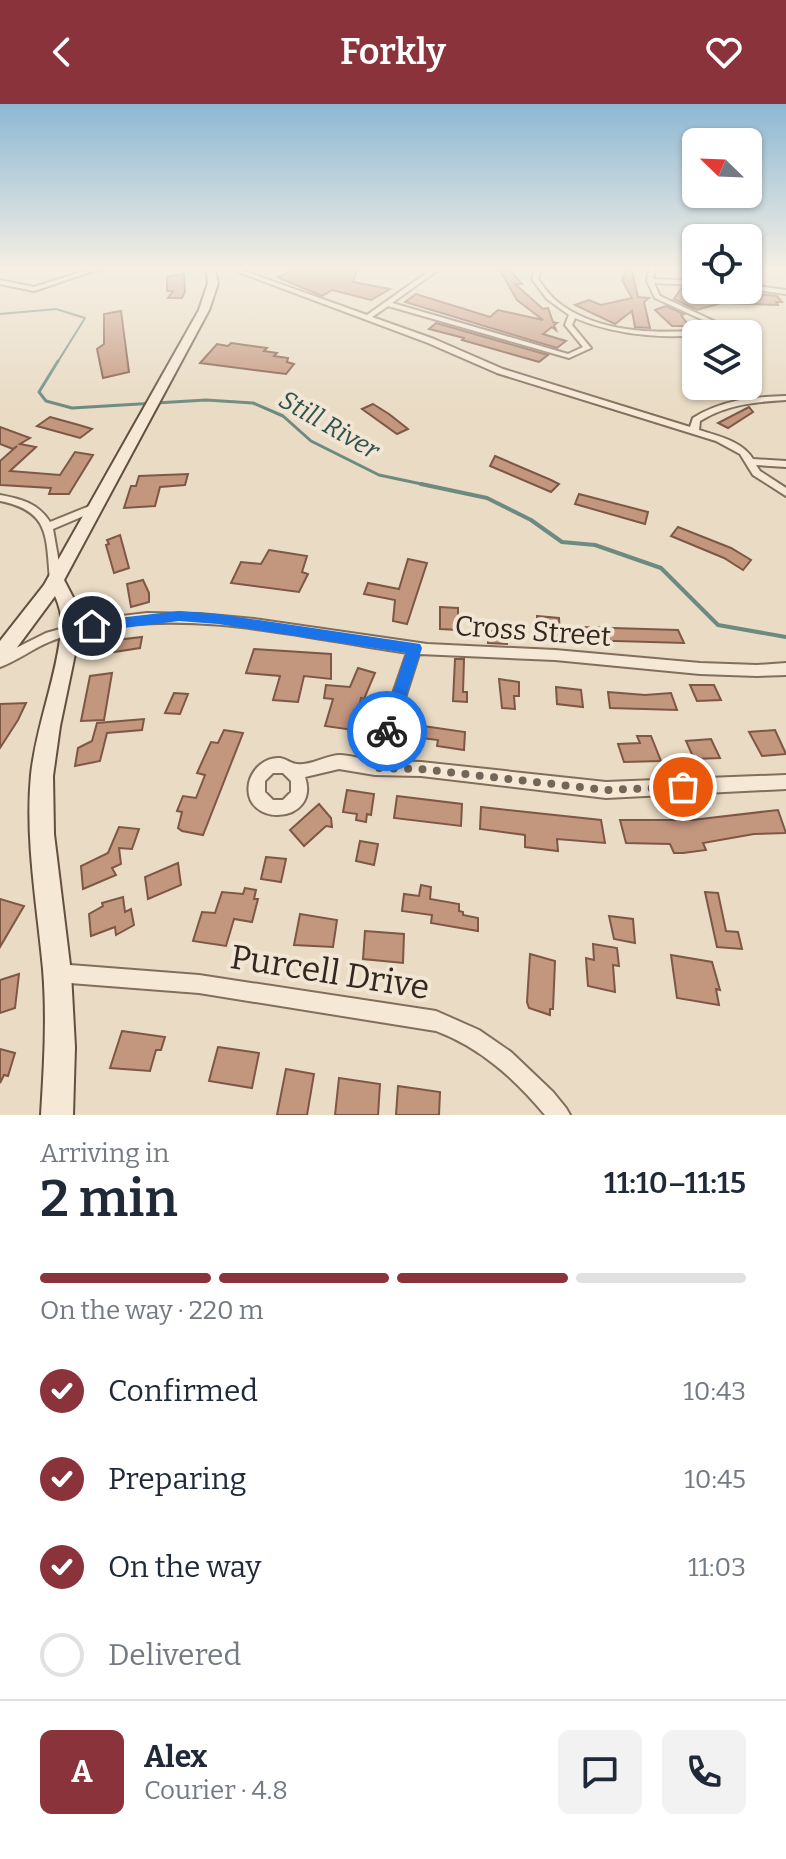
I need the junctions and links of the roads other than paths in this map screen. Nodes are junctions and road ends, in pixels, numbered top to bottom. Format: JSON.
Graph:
{"nodes":[{"id":1,"x":201,"y":314,"type":"edge"},
{"id":2,"x":357,"y":314,"type":"edge"},
{"id":3,"x":372,"y":314,"type":"edge"},
{"id":4,"x":423,"y":314,"type":"edge"},
{"id":5,"x":573,"y":314,"type":"joint"},
{"id":6,"x":695,"y":314,"type":"edge"},
{"id":7,"x":367,"y":318,"type":"junction"},
{"id":8,"x":786,"y":398,"type":"edge"},
{"id":9,"x":694,"y":431,"type":"junction"},
{"id":10,"x":752,"y":462,"type":"junction"},
{"id":11,"x":786,"y":464,"type":"edge"},
{"id":12,"x":786,"y":493,"type":"edge"},
{"id":13,"x":0,"y":498,"type":"edge"},
{"id":14,"x":96,"y":507,"type":"junction"},
{"id":15,"x":48,"y":527,"type":"junction"},
{"id":16,"x":56,"y":580,"type":"junction"},
{"id":17,"x":71,"y":630,"type":"junction"},
{"id":18,"x":415,"y":648,"type":"junction"},
{"id":19,"x":0,"y":655,"type":"edge"},
{"id":20,"x":0,"y":662,"type":"edge"},
{"id":21,"x":786,"y":669,"type":"edge"},
{"id":22,"x":375,"y":768,"type":"junction"},
{"id":23,"x":296,"y":772,"type":"dead end"},
{"id":24,"x":786,"y":782,"type":"edge"},
{"id":25,"x":57,"y":973,"type":"junction"},
{"id":26,"x":57,"y":1115,"type":"edge"},
{"id":27,"x":559,"y":1115,"type":"edge"}],
"edges":[{"from":1,"to":14,"type":"main road"},
{"from":2,"to":7,"type":"street"},
{"from":3,"to":7,"type":"street"},
{"from":4,"to":5,"type":"street"},
{"from":5,"to":6,"type":"street"},
{"from":7,"to":9,"type":"street"},
{"from":8,"to":9,"type":"street"},
{"from":9,"to":10,"type":"street"},
{"from":10,"to":11,"type":"street"},
{"from":10,"to":12,"type":"street"},
{"from":13,"to":15,"type":"street"},
{"from":14,"to":15,"type":"street"},
{"from":14,"to":16,"type":"main road"},
{"from":15,"to":16,"type":"street"},
{"from":16,"to":17,"type":"main road"},
{"from":16,"to":19,"type":"main road"},
{"from":17,"to":18,"type":"street","name":"Cross Street"},
{"from":17,"to":20,"type":"street","name":"Cross Street"},
{"from":17,"to":25,"type":"main road"},
{"from":18,"to":21,"type":"street","name":"Cross Street"},
{"from":18,"to":22,"type":"street"},
{"from":22,"to":23,"type":"street"},
{"from":22,"to":24,"type":"street"},
{"from":25,"to":26,"type":"main road"},
{"from":25,"to":27,"type":"street","name":"Purcell Drive"}]}
